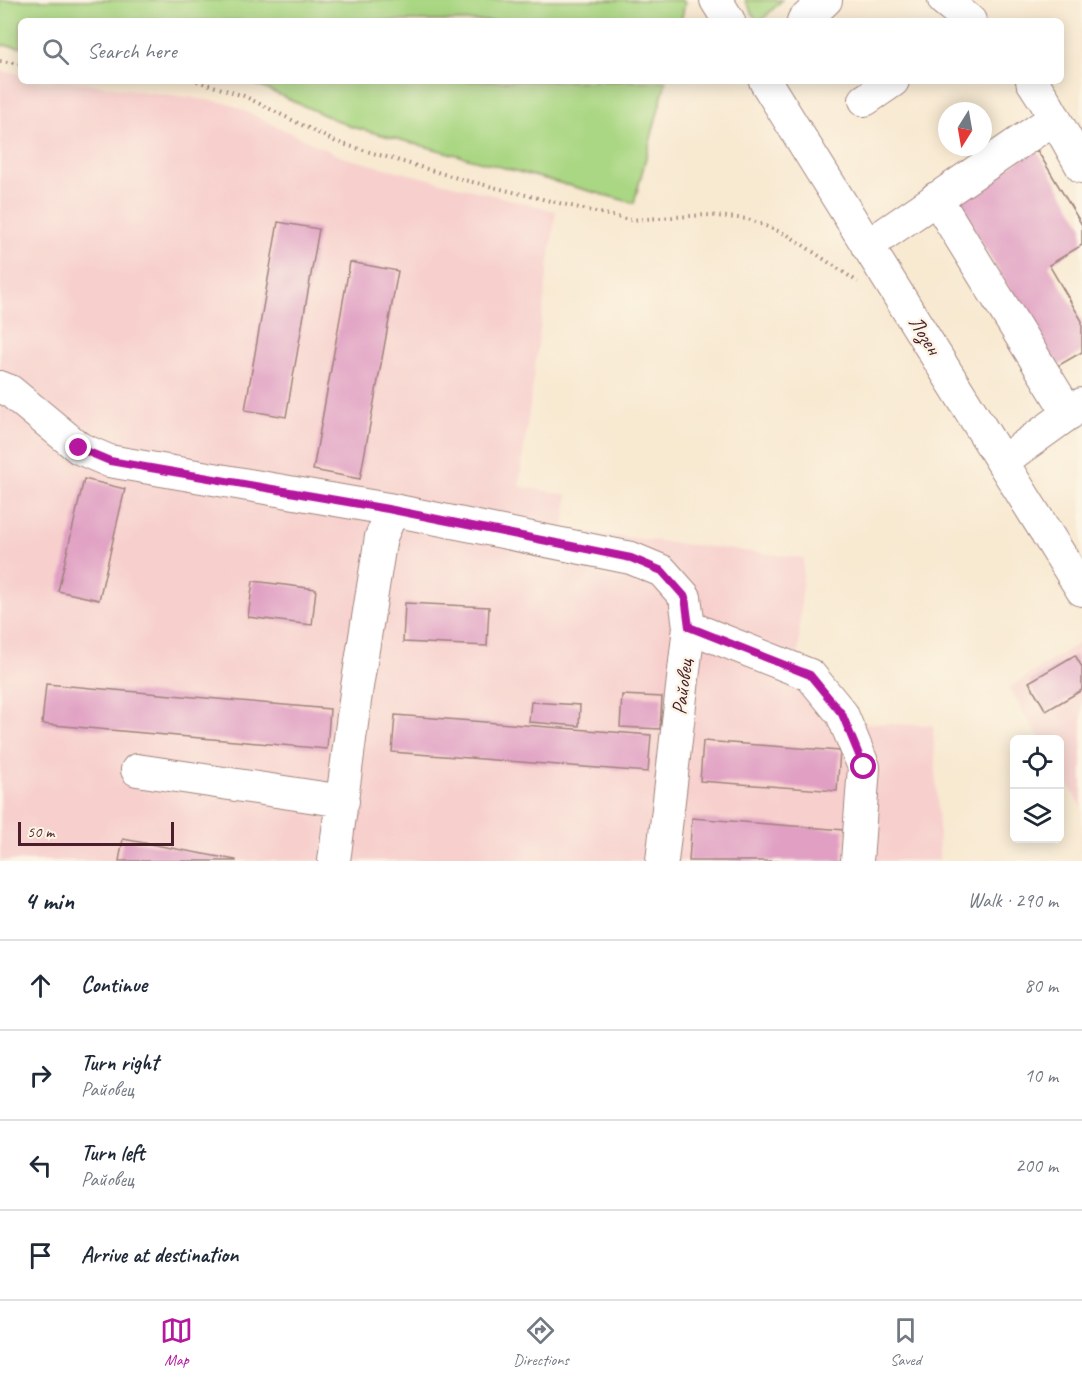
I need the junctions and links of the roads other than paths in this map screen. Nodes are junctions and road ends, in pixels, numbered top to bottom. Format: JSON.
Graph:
{"nodes":[{"id":1,"x":716,"y":0,"type":"edge"},
{"id":2,"x":826,"y":0,"type":"edge"},
{"id":3,"x":944,"y":0,"type":"edge"},
{"id":4,"x":727,"y":18,"type":"edge"},
{"id":5,"x":806,"y":18,"type":"edge"},
{"id":6,"x":966,"y":18,"type":"edge"},
{"id":7,"x":767,"y":84,"type":"edge"},
{"id":8,"x":889,"y":84,"type":"edge"},
{"id":9,"x":1034,"y":84,"type":"edge"},
{"id":10,"x":865,"y":100,"type":"dead end"},
{"id":11,"x":1055,"y":118,"type":"junction"},
{"id":12,"x":1082,"y":167,"type":"edge"},
{"id":13,"x":936,"y":198,"type":"junction"},
{"id":14,"x":867,"y":246,"type":"junction"},
{"id":15,"x":0,"y":387,"type":"edge"},
{"id":16,"x":1075,"y":409,"type":"edge"},
{"id":17,"x":1003,"y":461,"type":"junction"},
{"id":18,"x":393,"y":510,"type":"junction"},
{"id":19,"x":1082,"y":590,"type":"edge"},
{"id":20,"x":689,"y":627,"type":"junction"},
{"id":21,"x":136,"y":770,"type":"dead end"},
{"id":22,"x":343,"y":801,"type":"junction"},
{"id":23,"x":334,"y":861,"type":"edge"},
{"id":24,"x":662,"y":861,"type":"edge"},
{"id":25,"x":857,"y":861,"type":"edge"}],
"edges":[{"from":1,"to":4,"type":"street"},
{"from":2,"to":5,"type":"street"},
{"from":3,"to":6,"type":"street"},
{"from":7,"to":14,"type":"street","name":"Лозен"},
{"from":8,"to":10,"type":"street"},
{"from":9,"to":11,"type":"street"},
{"from":11,"to":12,"type":"street"},
{"from":11,"to":13,"type":"street"},
{"from":13,"to":14,"type":"street"},
{"from":13,"to":16,"type":"street"},
{"from":14,"to":17,"type":"street","name":"Лозен"},
{"from":15,"to":18,"type":"street","name":"Райовец"},
{"from":16,"to":17,"type":"street"},
{"from":17,"to":19,"type":"street","name":"Лозен"},
{"from":18,"to":20,"type":"street","name":"Райовец"},
{"from":18,"to":22,"type":"street"},
{"from":20,"to":24,"type":"street","name":"Райовец"},
{"from":20,"to":25,"type":"street"},
{"from":21,"to":22,"type":"street"},
{"from":22,"to":23,"type":"street"}]}
